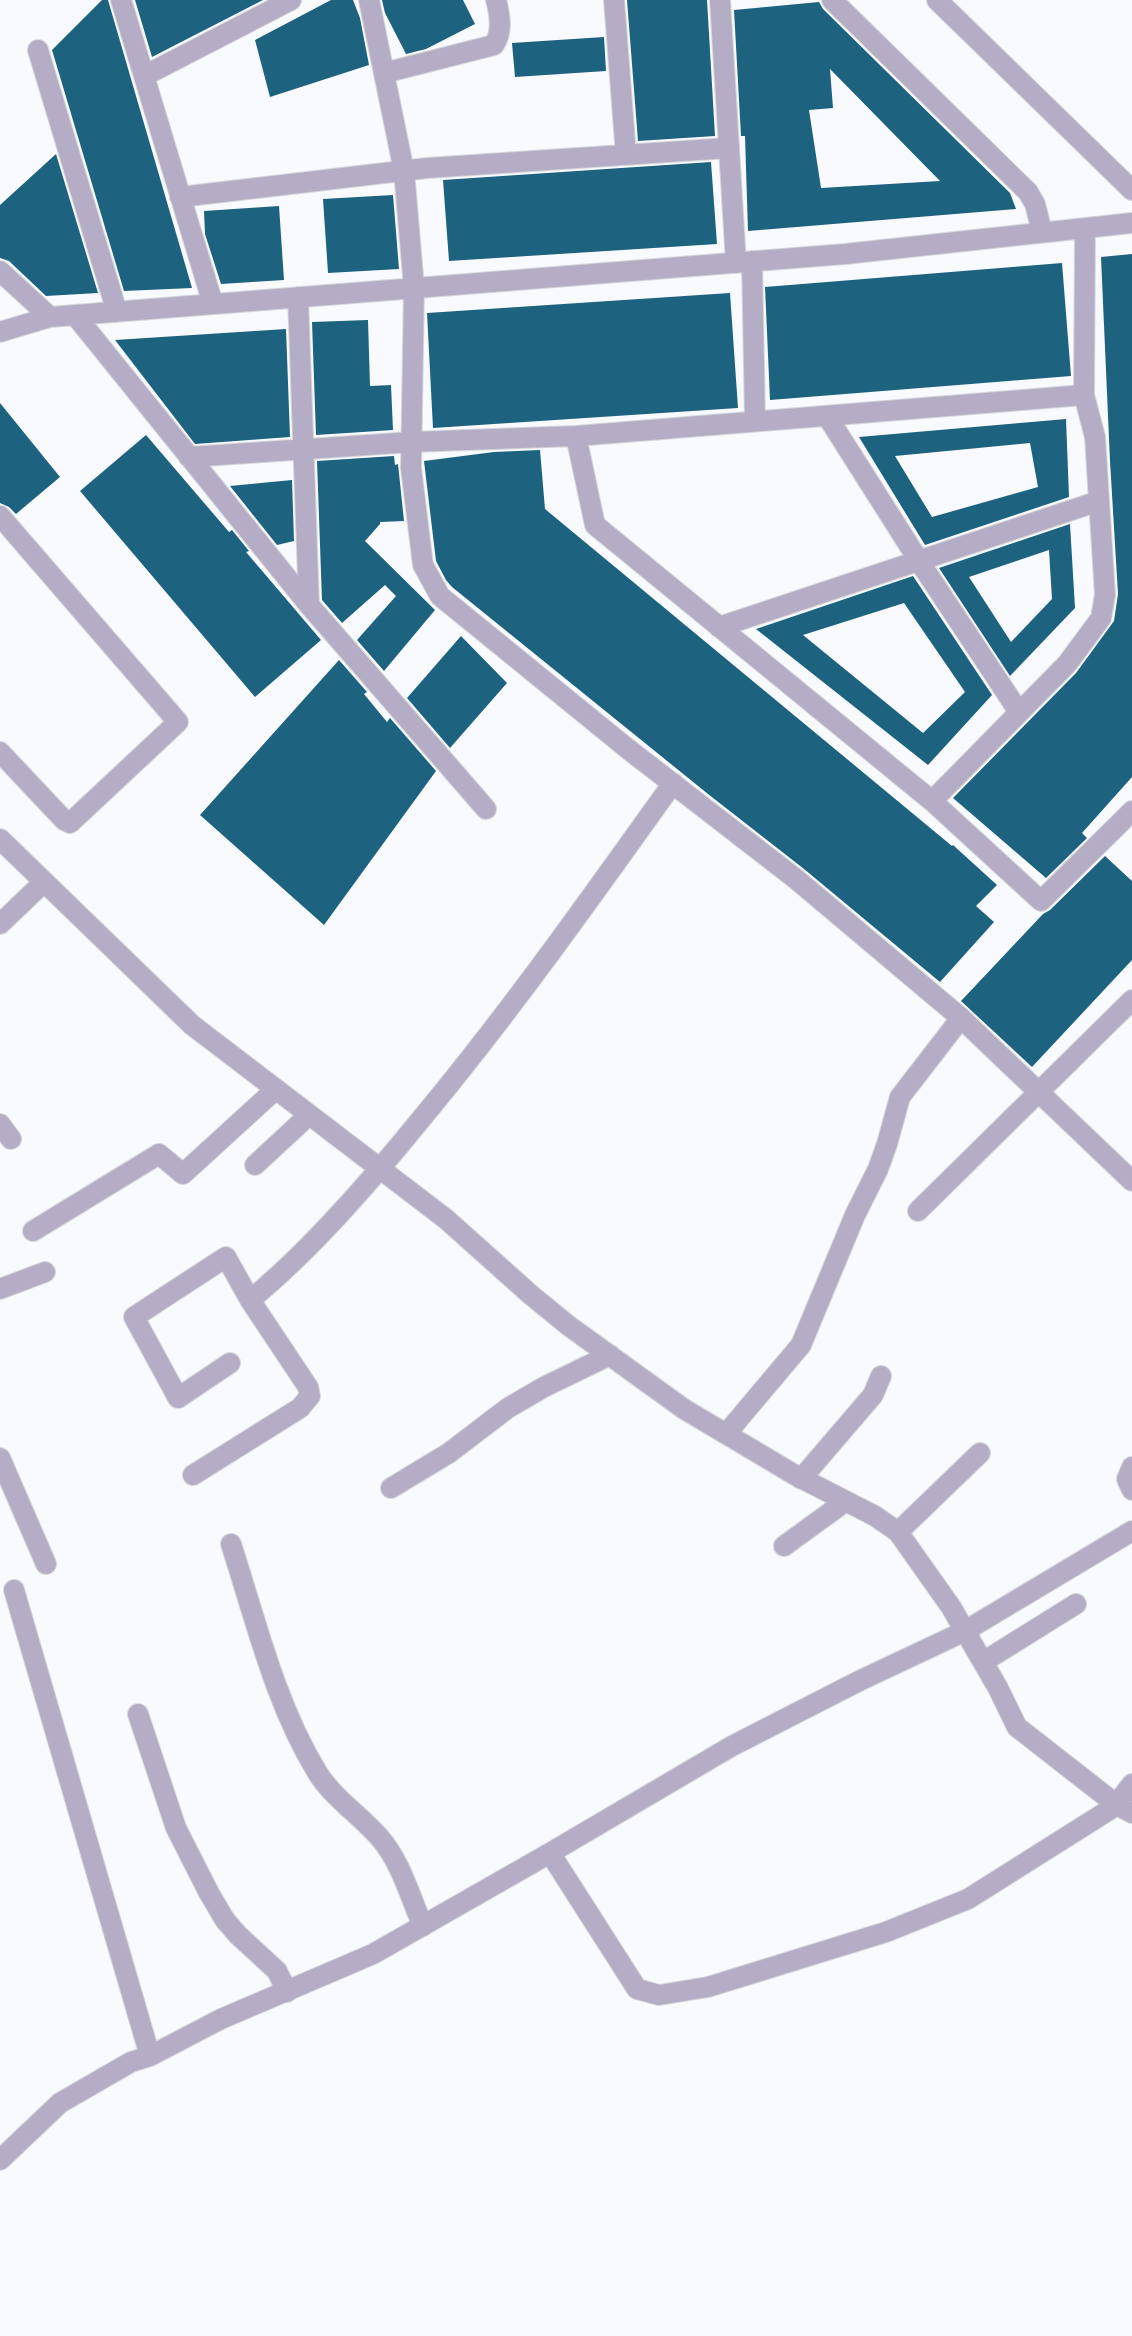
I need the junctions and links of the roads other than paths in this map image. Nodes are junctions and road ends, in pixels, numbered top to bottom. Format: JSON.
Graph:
{"nodes":[{"id":1,"x":121,"y":0,"type":"edge"},
{"id":2,"x":291,"y":0,"type":"edge"},
{"id":3,"x":369,"y":0,"type":"edge"},
{"id":4,"x":496,"y":0,"type":"edge"},
{"id":5,"x":614,"y":0,"type":"edge"},
{"id":6,"x":720,"y":0,"type":"edge"},
{"id":7,"x":832,"y":0,"type":"edge"},
{"id":8,"x":937,"y":0,"type":"edge"},
{"id":9,"x":38,"y":50,"type":"dead end"},
{"id":10,"x":384,"y":73,"type":"junction"},
{"id":11,"x":144,"y":76,"type":"junction"},
{"id":12,"x":729,"y":148,"type":"junction"},
{"id":13,"x":626,"y":155,"type":"junction"},
{"id":14,"x":404,"y":171,"type":"junction"},
{"id":15,"x":1132,"y":190,"type":"edge"},
{"id":16,"x":180,"y":197,"type":"junction"},
{"id":17,"x":1132,"y":223,"type":"edge"},
{"id":18,"x":1085,"y":228,"type":"junction"},
{"id":19,"x":1042,"y":232,"type":"junction"},
{"id":20,"x":744,"y":262,"type":"junction"},
{"id":21,"x":0,"y":271,"type":"edge"},
{"id":22,"x":414,"y":288,"type":"junction"},
{"id":23,"x":298,"y":297,"type":"junction"},
{"id":24,"x":213,"y":304,"type":"junction"},
{"id":25,"x":117,"y":312,"type":"junction"},
{"id":26,"x":75,"y":315,"type":"junction"},
{"id":27,"x":50,"y":317,"type":"junction"},
{"id":28,"x":0,"y":332,"type":"edge"},
{"id":29,"x":1084,"y":395,"type":"junction"},
{"id":30,"x":827,"y":416,"type":"junction"},
{"id":31,"x":755,"y":421,"type":"junction"},
{"id":32,"x":576,"y":436,"type":"junction"},
{"id":33,"x":412,"y":442,"type":"junction"},
{"id":34,"x":303,"y":448,"type":"junction"},
{"id":35,"x":189,"y":457,"type":"junction"},
{"id":36,"x":1099,"y":501,"type":"junction"},
{"id":37,"x":0,"y":516,"type":"edge"},
{"id":38,"x":919,"y":561,"type":"junction"},
{"id":39,"x":309,"y":605,"type":"junction"},
{"id":40,"x":719,"y":627,"type":"junction"},
{"id":41,"x":1019,"y":712,"type":"junction"},
{"id":42,"x":0,"y":752,"type":"edge"},
{"id":43,"x":673,"y":783,"type":"junction"},
{"id":44,"x":932,"y":801,"type":"junction"},
{"id":45,"x":486,"y":809,"type":"dead end"},
{"id":46,"x":1132,"y":811,"type":"edge"},
{"id":47,"x":0,"y":839,"type":"edge"},
{"id":48,"x":44,"y":882,"type":"junction"},
{"id":49,"x":0,"y":924,"type":"edge"},
{"id":50,"x":1132,"y":1000,"type":"edge"},
{"id":51,"x":961,"y":1018,"type":"junction"},
{"id":52,"x":276,"y":1089,"type":"junction"},
{"id":53,"x":1038,"y":1092,"type":"junction"},
{"id":54,"x":309,"y":1115,"type":"junction"},
{"id":55,"x":255,"y":1165,"type":"dead end"},
{"id":56,"x":380,"y":1169,"type":"junction"},
{"id":57,"x":1129,"y":1173,"type":"edge"},
{"id":58,"x":918,"y":1211,"type":"dead end"},
{"id":59,"x":33,"y":1231,"type":"dead end"},
{"id":60,"x":45,"y":1272,"type":"dead end"},
{"id":61,"x":0,"y":1289,"type":"edge"},
{"id":62,"x":250,"y":1300,"type":"junction"},
{"id":63,"x":610,"y":1355,"type":"junction"},
{"id":64,"x":230,"y":1363,"type":"dead end"},
{"id":65,"x":881,"y":1376,"type":"dead end"},
{"id":66,"x":726,"y":1434,"type":"junction"},
{"id":67,"x":980,"y":1453,"type":"dead end"},
{"id":68,"x":0,"y":1458,"type":"edge"},
{"id":69,"x":1132,"y":1467,"type":"edge"},
{"id":70,"x":193,"y":1475,"type":"dead end"},
{"id":71,"x":801,"y":1479,"type":"junction"},
{"id":72,"x":391,"y":1488,"type":"dead end"},
{"id":73,"x":1132,"y":1490,"type":"edge"},
{"id":74,"x":846,"y":1501,"type":"junction"},
{"id":75,"x":1132,"y":1531,"type":"edge"},
{"id":76,"x":898,"y":1532,"type":"junction"},
{"id":77,"x":231,"y":1544,"type":"dead end"},
{"id":78,"x":784,"y":1546,"type":"dead end"},
{"id":79,"x":46,"y":1564,"type":"dead end"},
{"id":80,"x":14,"y":1590,"type":"dead end"},
{"id":81,"x":1076,"y":1604,"type":"dead end"},
{"id":82,"x":965,"y":1631,"type":"junction"},
{"id":83,"x":983,"y":1662,"type":"junction"},
{"id":84,"x":138,"y":1714,"type":"dead end"},
{"id":85,"x":1132,"y":1784,"type":"edge"},
{"id":86,"x":1123,"y":1808,"type":"edge"},
{"id":87,"x":550,"y":1853,"type":"junction"},
{"id":88,"x":423,"y":1926,"type":"junction"},
{"id":89,"x":287,"y":1992,"type":"junction"},
{"id":90,"x":150,"y":2056,"type":"junction"},
{"id":91,"x":0,"y":2160,"type":"edge"}],
"edges":[{"from":1,"to":11,"type":"street"},
{"from":2,"to":11,"type":"street"},
{"from":3,"to":10,"type":"street"},
{"from":4,"to":10,"type":"street"},
{"from":5,"to":13,"type":"street"},
{"from":6,"to":12,"type":"street"},
{"from":7,"to":19,"type":"street"},
{"from":8,"to":15,"type":"street"},
{"from":9,"to":25,"type":"street"},
{"from":10,"to":14,"type":"street"},
{"from":11,"to":16,"type":"street"},
{"from":12,"to":13,"type":"street"},
{"from":12,"to":20,"type":"street"},
{"from":13,"to":14,"type":"street"},
{"from":14,"to":16,"type":"street"},
{"from":14,"to":22,"type":"street"},
{"from":16,"to":24,"type":"street"},
{"from":17,"to":18,"type":"street"},
{"from":18,"to":19,"type":"street"},
{"from":18,"to":29,"type":"street"},
{"from":19,"to":20,"type":"street"},
{"from":20,"to":22,"type":"street"},
{"from":20,"to":31,"type":"street"},
{"from":21,"to":27,"type":"street"},
{"from":22,"to":23,"type":"street"},
{"from":22,"to":33,"type":"street"},
{"from":23,"to":24,"type":"street"},
{"from":23,"to":34,"type":"street"},
{"from":24,"to":25,"type":"street"},
{"from":25,"to":26,"type":"street"},
{"from":26,"to":27,"type":"street"},
{"from":26,"to":35,"type":"street"},
{"from":27,"to":28,"type":"street"},
{"from":29,"to":30,"type":"street"},
{"from":29,"to":36,"type":"street"},
{"from":30,"to":31,"type":"street"},
{"from":30,"to":38,"type":"street"},
{"from":31,"to":32,"type":"street"},
{"from":32,"to":33,"type":"street"},
{"from":32,"to":40,"type":"street"},
{"from":33,"to":34,"type":"street"},
{"from":33,"to":43,"type":"street"},
{"from":34,"to":35,"type":"street"},
{"from":34,"to":39,"type":"street"},
{"from":35,"to":39,"type":"street"},
{"from":36,"to":38,"type":"street"},
{"from":36,"to":41,"type":"street"},
{"from":37,"to":42,"type":"street"},
{"from":38,"to":40,"type":"street"},
{"from":38,"to":41,"type":"street"},
{"from":39,"to":45,"type":"street"},
{"from":40,"to":44,"type":"street"},
{"from":41,"to":44,"type":"street"},
{"from":43,"to":51,"type":"street"},
{"from":43,"to":56,"type":"street"},
{"from":44,"to":46,"type":"street"},
{"from":47,"to":48,"type":"street"},
{"from":48,"to":49,"type":"street"},
{"from":48,"to":52,"type":"street"},
{"from":50,"to":53,"type":"street"},
{"from":51,"to":53,"type":"street"},
{"from":51,"to":66,"type":"street"},
{"from":52,"to":54,"type":"street"},
{"from":52,"to":59,"type":"street"},
{"from":53,"to":57,"type":"street"},
{"from":53,"to":58,"type":"street"},
{"from":54,"to":55,"type":"street"},
{"from":54,"to":56,"type":"street"},
{"from":56,"to":62,"type":"street"},
{"from":56,"to":63,"type":"street"},
{"from":60,"to":61,"type":"street"},
{"from":62,"to":64,"type":"street"},
{"from":62,"to":70,"type":"street"},
{"from":63,"to":66,"type":"street"},
{"from":63,"to":72,"type":"street"},
{"from":65,"to":71,"type":"street"},
{"from":66,"to":71,"type":"street"},
{"from":67,"to":76,"type":"street"},
{"from":68,"to":79,"type":"street"},
{"from":69,"to":73,"type":"street"},
{"from":71,"to":74,"type":"street"},
{"from":74,"to":76,"type":"street"},
{"from":74,"to":78,"type":"street"},
{"from":75,"to":82,"type":"street"},
{"from":76,"to":82,"type":"street"},
{"from":77,"to":88,"type":"street"},
{"from":80,"to":90,"type":"street"},
{"from":81,"to":83,"type":"street"},
{"from":82,"to":83,"type":"street"},
{"from":82,"to":87,"type":"street"},
{"from":83,"to":86,"type":"street"},
{"from":84,"to":89,"type":"street"},
{"from":85,"to":86,"type":"street"},
{"from":86,"to":87,"type":"street"},
{"from":87,"to":88,"type":"street"},
{"from":88,"to":89,"type":"street"},
{"from":89,"to":90,"type":"street"},
{"from":90,"to":91,"type":"street"}]}
